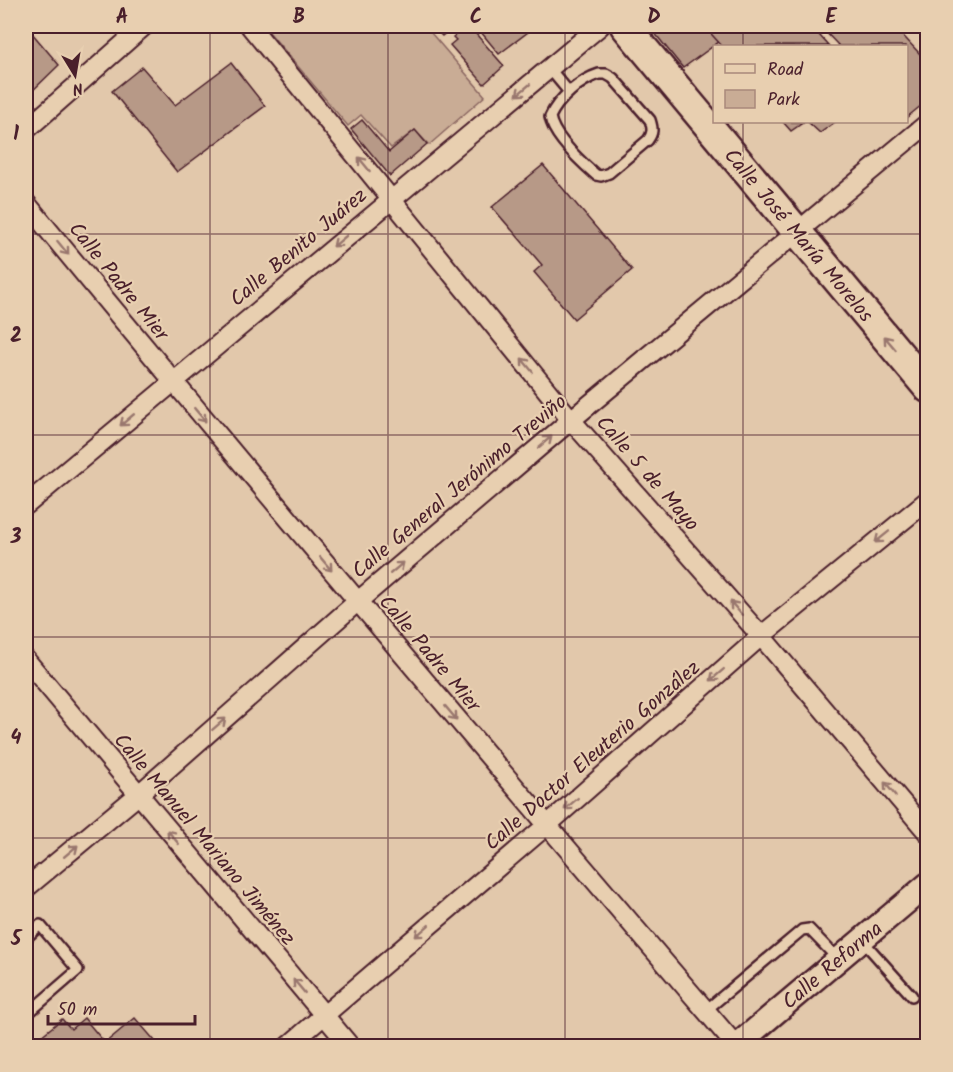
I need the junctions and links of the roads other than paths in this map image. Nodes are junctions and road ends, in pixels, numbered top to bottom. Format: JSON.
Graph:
{"nodes":[{"id":1,"x":144,"y":26,"type":"edge"},
{"id":2,"x":250,"y":26,"type":"edge"},
{"id":3,"x":600,"y":26,"type":"edge"},
{"id":4,"x":625,"y":26,"type":"edge"},
{"id":5,"x":549,"y":68,"type":"junction"},
{"id":6,"x":569,"y":92,"type":"junction"},
{"id":7,"x":927,"y":123,"type":"edge"},
{"id":8,"x":26,"y":130,"type":"edge"},
{"id":9,"x":392,"y":198,"type":"junction"},
{"id":10,"x":26,"y":203,"type":"edge"},
{"id":11,"x":797,"y":233,"type":"junction"},
{"id":12,"x":173,"y":382,"type":"junction"},
{"id":13,"x":927,"y":388,"type":"edge"},
{"id":14,"x":571,"y":420,"type":"junction"},
{"id":15,"x":927,"y":500,"type":"edge"},
{"id":16,"x":26,"y":505,"type":"edge"},
{"id":17,"x":357,"y":602,"type":"junction"},
{"id":18,"x":761,"y":636,"type":"junction"},
{"id":19,"x":26,"y":660,"type":"edge"},
{"id":20,"x":138,"y":795,"type":"junction"},
{"id":21,"x":546,"y":826,"type":"junction"},
{"id":22,"x":927,"y":833,"type":"edge"},
{"id":23,"x":927,"y":884,"type":"edge"},
{"id":24,"x":26,"y":888,"type":"edge"},
{"id":25,"x":26,"y":938,"type":"edge"},
{"id":26,"x":862,"y":940,"type":"junction"},
{"id":27,"x":838,"y":960,"type":"junction"},
{"id":28,"x":912,"y":996,"type":"dead end"},
{"id":29,"x":705,"y":1011,"type":"junction"},
{"id":30,"x":26,"y":1015,"type":"edge"},
{"id":31,"x":324,"y":1016,"type":"junction"},
{"id":32,"x":736,"y":1046,"type":"edge"},
{"id":33,"x":288,"y":1047,"type":"edge"},
{"id":34,"x":350,"y":1047,"type":"edge"}],
"edges":[{"from":1,"to":8,"type":"street"},
{"from":9,"to":2,"type":"street","name":"Calle 5 de Mayo","one_way":true},
{"from":3,"to":5,"type":"street","name":"Calle Benito Juárez"},
{"from":4,"to":11,"type":"main road","name":"Calle José María Morelos"},
{"from":5,"to":6,"type":"lane"},
{"from":5,"to":9,"type":"street","name":"Calle Benito Juárez","one_way":true},
{"from":6,"to":6,"type":"lane"},
{"from":7,"to":11,"type":"street","name":"Calle General Jerónimo Treviño"},
{"from":9,"to":12,"type":"street","name":"Calle Benito Juárez","one_way":true},
{"from":14,"to":9,"type":"street","name":"Calle 5 de Mayo","one_way":true},
{"from":10,"to":12,"type":"street","name":"Calle Padre Mier","one_way":true},
{"from":13,"to":11,"type":"main road","name":"Calle José María Morelos","one_way":true},
{"from":11,"to":14,"type":"street","name":"Calle General Jerónimo Treviño"},
{"from":12,"to":16,"type":"street","name":"Calle Benito Juárez","one_way":true},
{"from":12,"to":17,"type":"street","name":"Calle Padre Mier","one_way":true},
{"from":17,"to":14,"type":"street","name":"Calle General Jerónimo Treviño","one_way":true},
{"from":18,"to":14,"type":"street","name":"Calle 5 de Mayo","one_way":true},
{"from":15,"to":18,"type":"street","name":"Calle Doctor Eleuterio González","one_way":true},
{"from":20,"to":17,"type":"street","name":"Calle General Jerónimo Treviño","one_way":true},
{"from":17,"to":21,"type":"street","name":"Calle Padre Mier","one_way":true},
{"from":18,"to":21,"type":"street","name":"Calle Doctor Eleuterio González","one_way":true},
{"from":22,"to":18,"type":"street","name":"Calle 5 de Mayo","one_way":true},
{"from":19,"to":20,"type":"street","name":"Calle Manuel Mariano Jiménez"},
{"from":24,"to":20,"type":"street","name":"Calle General Jerónimo Treviño","one_way":true},
{"from":31,"to":20,"type":"street","name":"Calle Manuel Mariano Jiménez","one_way":true},
{"from":21,"to":29,"type":"street","name":"Calle Padre Mier"},
{"from":21,"to":31,"type":"street","name":"Calle Doctor Eleuterio González","one_way":true},
{"from":23,"to":26,"type":"street","name":"Calle Reforma"},
{"from":25,"to":30,"type":"lane"},
{"from":26,"to":27,"type":"street","name":"Calle Reforma"},
{"from":26,"to":28,"type":"lane"},
{"from":27,"to":29,"type":"lane"},
{"from":27,"to":32,"type":"street","name":"Calle Reforma"},
{"from":29,"to":32,"type":"street","name":"Calle Padre Mier"},
{"from":31,"to":33,"type":"street","name":"Calle Doctor Eleuterio González"},
{"from":31,"to":34,"type":"street","name":"Calle Manuel Mariano Jiménez"}]}
